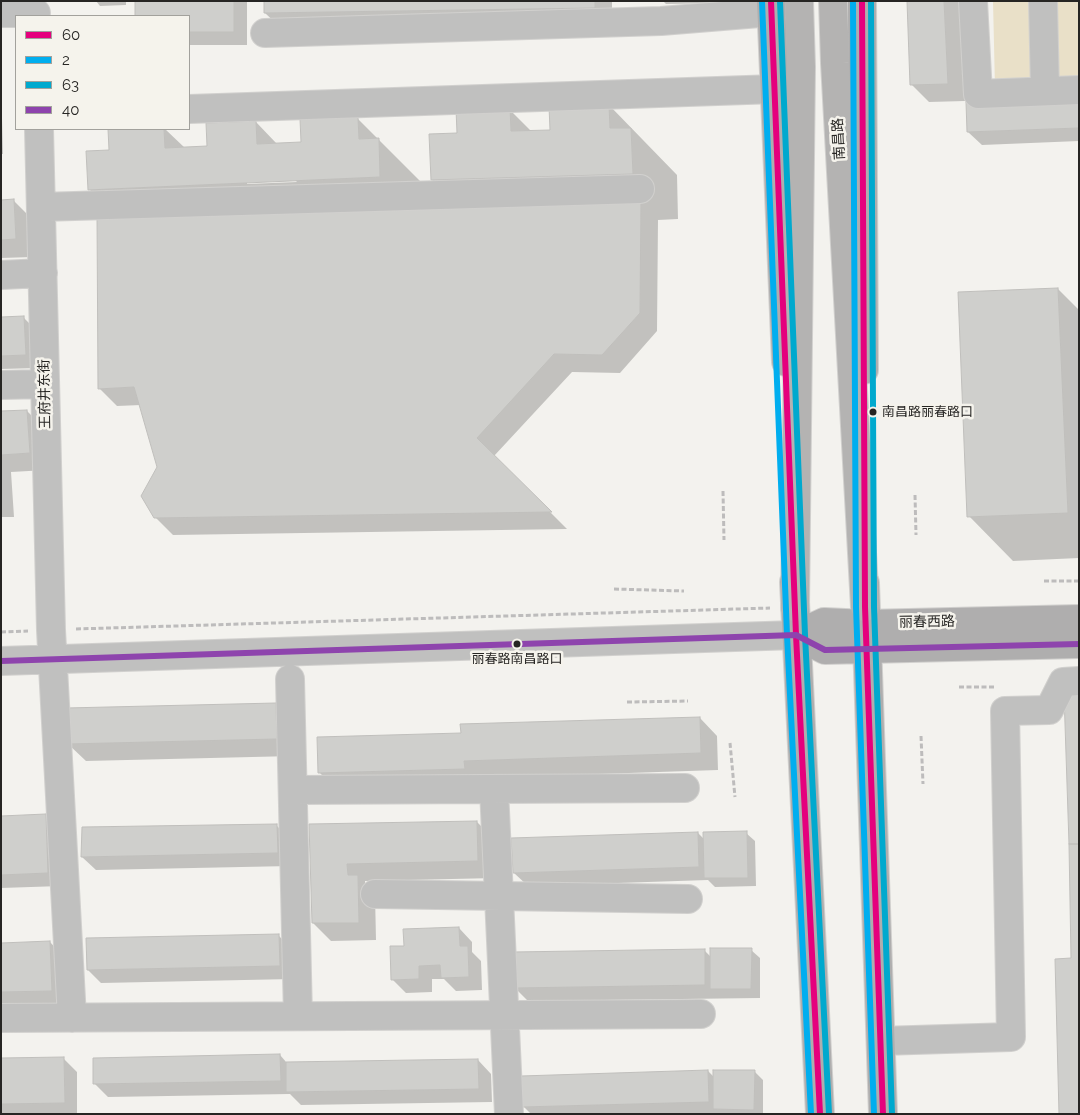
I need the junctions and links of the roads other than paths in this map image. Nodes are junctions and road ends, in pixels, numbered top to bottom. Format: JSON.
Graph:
{"nodes":[{"id":1,"x":799,"y":1,"type":"edge"},
{"id":2,"x":833,"y":1,"type":"edge"},
{"id":3,"x":862,"y":1,"type":"edge"},
{"id":4,"x":974,"y":1,"type":"edge"},
{"id":5,"x":1044,"y":1,"type":"edge"},
{"id":6,"x":772,"y":7,"type":"edge"},
{"id":7,"x":36,"y":10,"type":"edge"},
{"id":8,"x":609,"y":12,"type":"edge"},
{"id":9,"x":1,"y":13,"type":"edge"},
{"id":10,"x":265,"y":33,"type":"dead end"},
{"id":11,"x":776,"y":89,"type":"junction"},
{"id":12,"x":1079,"y":90,"type":"edge"},
{"id":13,"x":1045,"y":91,"type":"junction"},
{"id":14,"x":190,"y":109,"type":"edge"},
{"id":15,"x":39,"y":130,"type":"edge"},
{"id":16,"x":640,"y":189,"type":"dead end"},
{"id":17,"x":42,"y":208,"type":"junction"},
{"id":18,"x":43,"y":273,"type":"junction"},
{"id":19,"x":1,"y":275,"type":"edge"},
{"id":20,"x":45,"y":384,"type":"junction"},
{"id":21,"x":1,"y":385,"type":"edge"},
{"id":22,"x":795,"y":607,"type":"junction"},
{"id":23,"x":1079,"y":619,"type":"edge"},
{"id":24,"x":866,"y":627,"type":"junction"},
{"id":25,"x":796,"y":635,"type":"junction"},
{"id":26,"x":1079,"y":644,"type":"edge"},
{"id":27,"x":52,"y":659,"type":"junction"},
{"id":28,"x":1,"y":661,"type":"edge"},
{"id":29,"x":290,"y":678,"type":"dead end"},
{"id":30,"x":1079,"y":681,"type":"edge"},
{"id":31,"x":686,"y":788,"type":"dead end"},
{"id":32,"x":494,"y":789,"type":"junction"},
{"id":33,"x":293,"y":790,"type":"junction"},
{"id":34,"x":375,"y":894,"type":"dead end"},
{"id":35,"x":499,"y":896,"type":"junction"},
{"id":36,"x":688,"y":899,"type":"dead end"},
{"id":37,"x":701,"y":1014,"type":"dead end"},
{"id":38,"x":504,"y":1015,"type":"junction"},
{"id":39,"x":298,"y":1016,"type":"junction"},
{"id":40,"x":1,"y":1018,"type":"edge"},
{"id":41,"x":72,"y":1018,"type":"junction"},
{"id":42,"x":881,"y":1041,"type":"junction"},
{"id":43,"x":509,"y":1114,"type":"edge"},
{"id":44,"x":820,"y":1114,"type":"edge"},
{"id":45,"x":883,"y":1114,"type":"edge"}],
"edges":[{"from":1,"to":22,"type":"highway"},
{"from":2,"to":24,"type":"highway","name":"南昌路"},
{"from":3,"to":24,"type":"main road","name":"南昌路"},
{"from":4,"to":13,"type":"street"},
{"from":5,"to":13,"type":"street"},
{"from":6,"to":8,"type":"street"},
{"from":6,"to":11,"type":"main road"},
{"from":7,"to":9,"type":"street"},
{"from":8,"to":10,"type":"street"},
{"from":11,"to":14,"type":"street"},
{"from":11,"to":22,"type":"main road"},
{"from":12,"to":13,"type":"street"},
{"from":15,"to":17,"type":"street","name":"王府井东街"},
{"from":16,"to":17,"type":"street"},
{"from":17,"to":18,"type":"street","name":"王府井东街"},
{"from":18,"to":19,"type":"street"},
{"from":18,"to":20,"type":"street","name":"王府井东街"},
{"from":20,"to":21,"type":"street"},
{"from":20,"to":27,"type":"street","name":"王府井东街"},
{"from":22,"to":25,"type":"main road"},
{"from":23,"to":24,"type":"main road","name":"丽春西路"},
{"from":24,"to":25,"type":"main road","name":"丽春西路"},
{"from":24,"to":26,"type":"main road","name":"丽春西路"},
{"from":24,"to":42,"type":"main road","name":"南昌路"},
{"from":25,"to":27,"type":"street"},
{"from":25,"to":44,"type":"main road"},
{"from":27,"to":28,"type":"street"},
{"from":27,"to":41,"type":"street","name":"王府井东街"},
{"from":29,"to":33,"type":"street"},
{"from":30,"to":42,"type":"street"},
{"from":31,"to":32,"type":"street"},
{"from":32,"to":33,"type":"street"},
{"from":32,"to":35,"type":"street"},
{"from":33,"to":39,"type":"street"},
{"from":34,"to":35,"type":"street"},
{"from":35,"to":36,"type":"street"},
{"from":35,"to":38,"type":"street"},
{"from":37,"to":38,"type":"street"},
{"from":38,"to":39,"type":"street"},
{"from":38,"to":43,"type":"street"},
{"from":39,"to":41,"type":"street"},
{"from":40,"to":41,"type":"street"},
{"from":42,"to":45,"type":"main road","name":"南昌路"}]}
